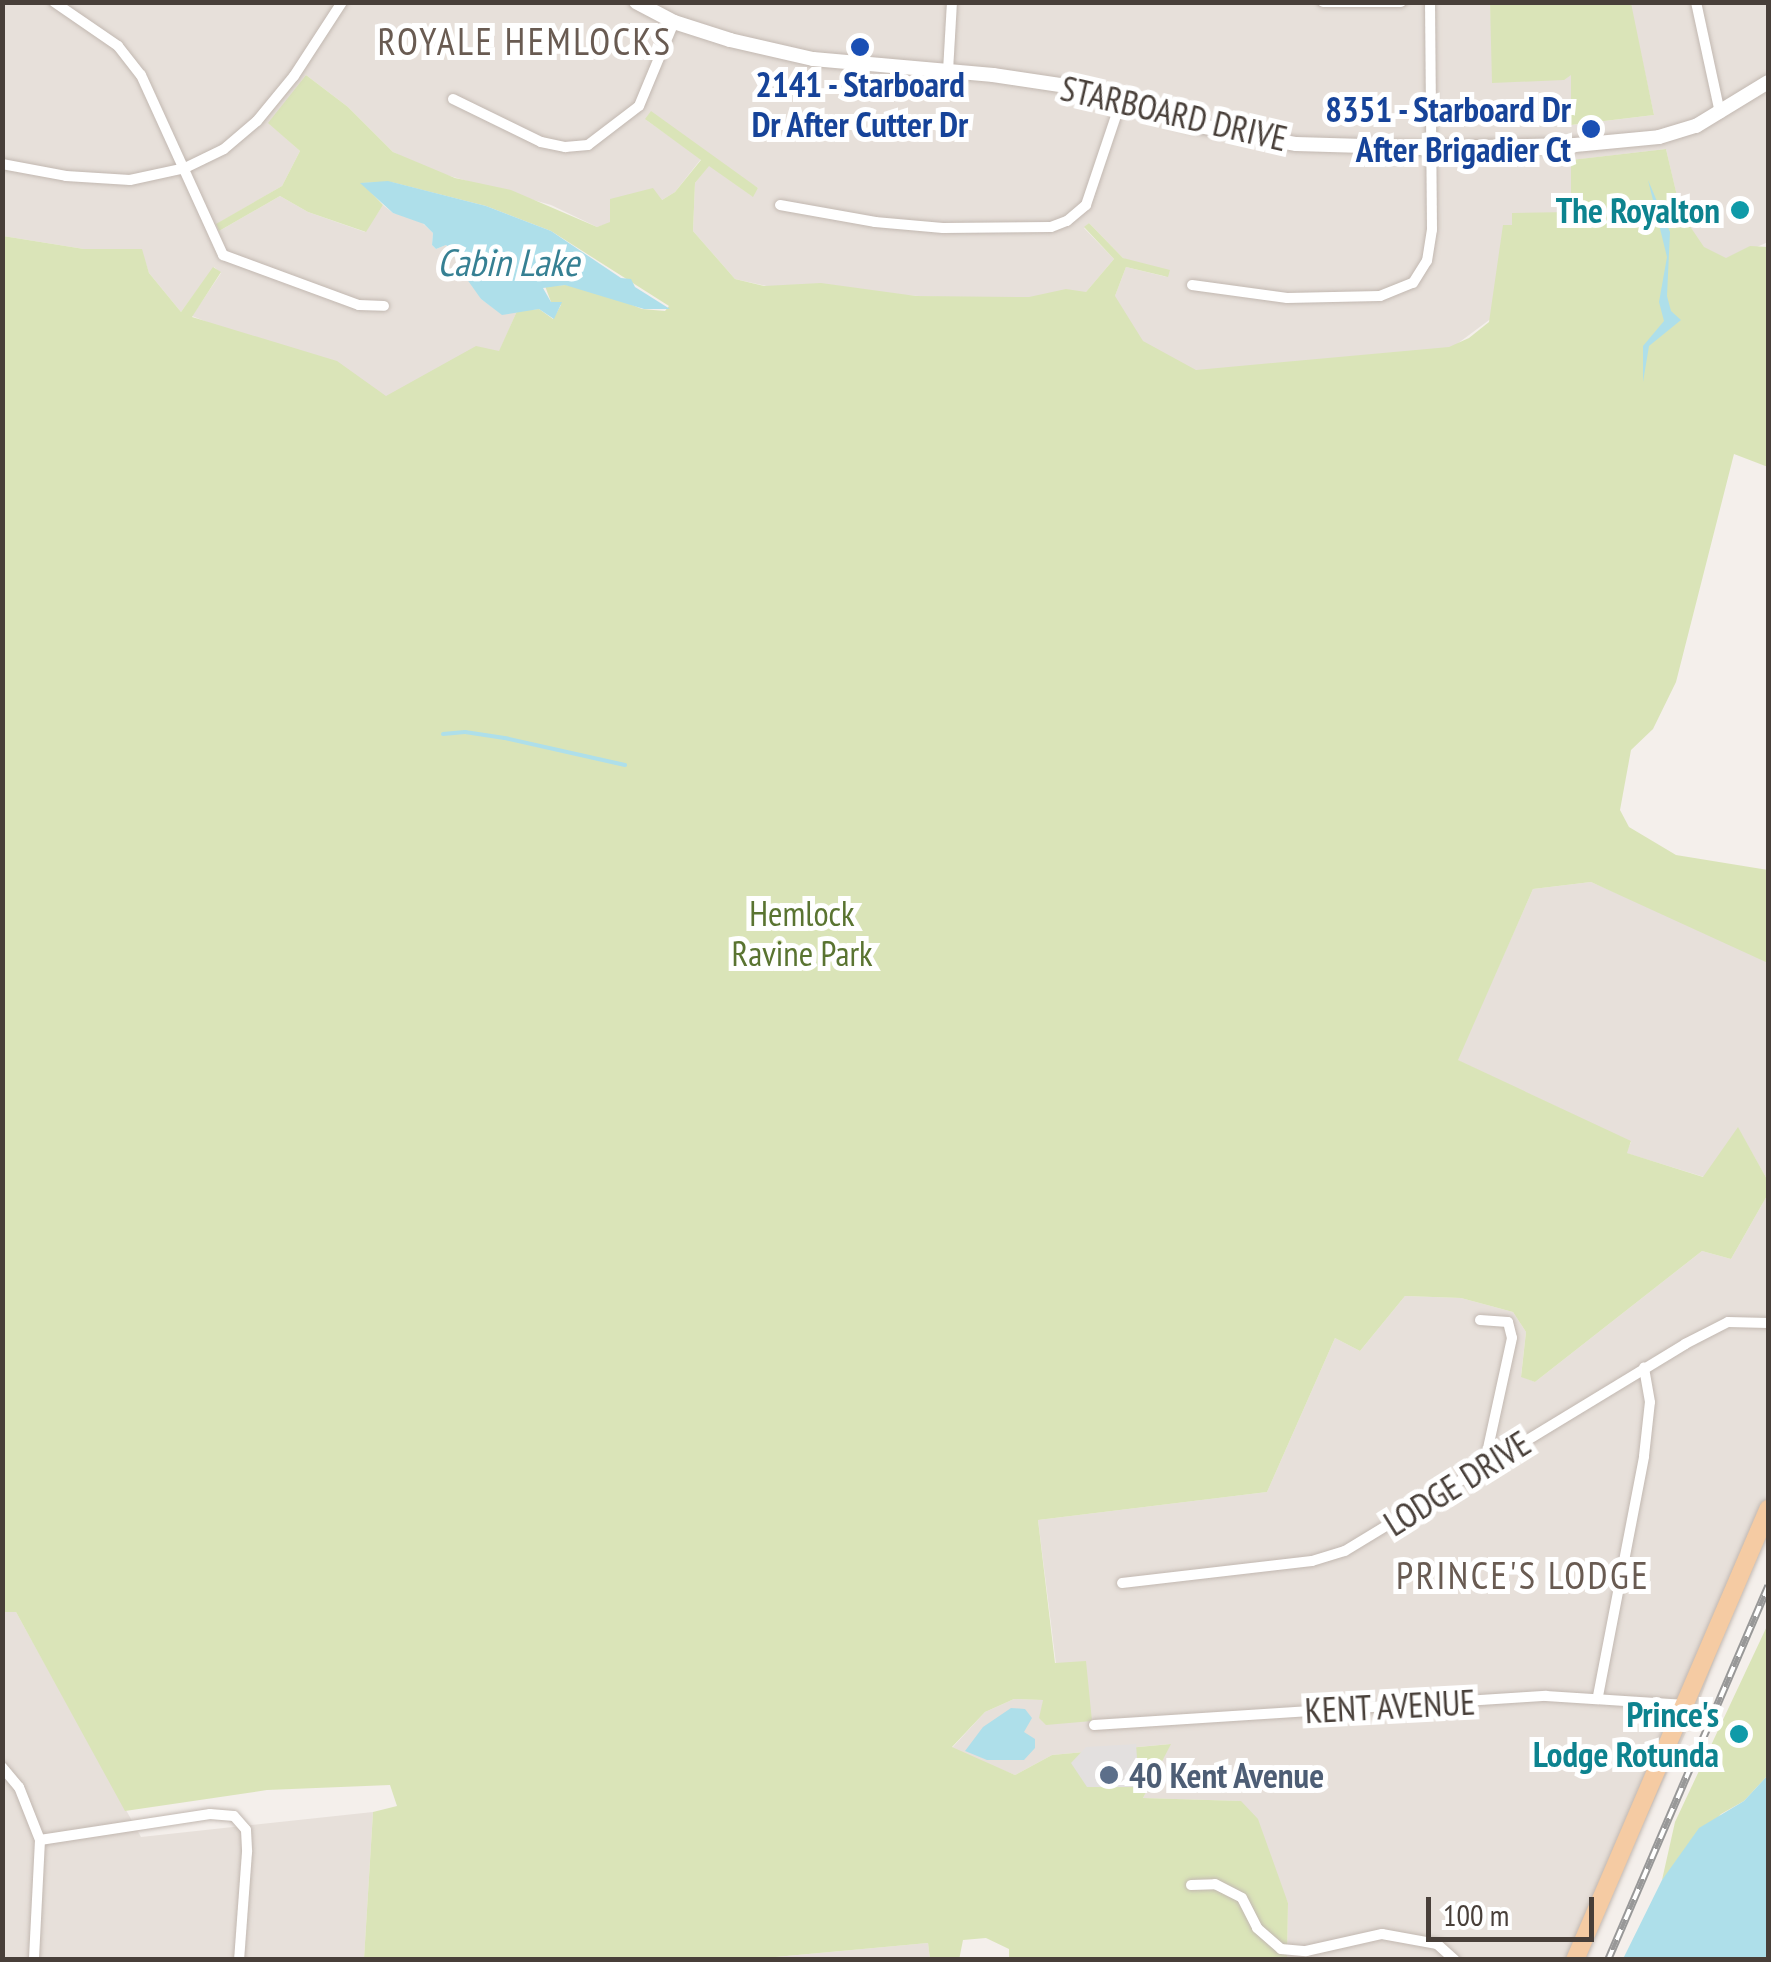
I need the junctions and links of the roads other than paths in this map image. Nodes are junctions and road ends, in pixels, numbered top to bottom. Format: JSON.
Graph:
{"nodes":[{"id":1,"x":54,"y":2,"type":"edge"},
{"id":2,"x":636,"y":2,"type":"edge"},
{"id":3,"x":952,"y":2,"type":"edge"},
{"id":4,"x":1323,"y":2,"type":"edge"},
{"id":5,"x":1401,"y":2,"type":"edge"},
{"id":6,"x":1430,"y":2,"type":"edge"},
{"id":7,"x":1696,"y":2,"type":"edge"},
{"id":8,"x":336,"y":5,"type":"edge"},
{"id":9,"x":674,"y":22,"type":"junction"},
{"id":10,"x":948,"y":71,"type":"junction"},
{"id":11,"x":1768,"y":82,"type":"edge"},
{"id":12,"x":453,"y":99,"type":"dead end"},
{"id":13,"x":1121,"y":100,"type":"junction"},
{"id":14,"x":1720,"y":113,"type":"junction"},
{"id":15,"x":1432,"y":148,"type":"junction"},
{"id":16,"x":2,"y":164,"type":"edge"},
{"id":17,"x":185,"y":168,"type":"junction"},
{"id":18,"x":780,"y":205,"type":"dead end"},
{"id":19,"x":1192,"y":285,"type":"dead end"},
{"id":20,"x":384,"y":306,"type":"dead end"},
{"id":21,"x":1480,"y":1320,"type":"dead end"},
{"id":22,"x":1768,"y":1323,"type":"edge"},
{"id":23,"x":1644,"y":1368,"type":"junction"},
{"id":24,"x":1484,"y":1466,"type":"junction"},
{"id":25,"x":1768,"y":1509,"type":"edge"},
{"id":26,"x":1122,"y":1583,"type":"dead end"},
{"id":27,"x":1598,"y":1696,"type":"junction"},
{"id":28,"x":1686,"y":1705,"type":"junction"},
{"id":29,"x":1094,"y":1725,"type":"dead end"},
{"id":30,"x":2,"y":1767,"type":"edge"},
{"id":31,"x":40,"y":1840,"type":"junction"},
{"id":32,"x":1191,"y":1885,"type":"dead end"},
{"id":33,"x":34,"y":1960,"type":"edge"},
{"id":34,"x":239,"y":1960,"type":"edge"},
{"id":35,"x":1455,"y":1960,"type":"edge"},
{"id":36,"x":1575,"y":1960,"type":"edge"}],
"edges":[{"from":1,"to":17,"type":"street"},
{"from":2,"to":9,"type":"street","name":"STARBOARD DRIVE"},
{"from":3,"to":10,"type":"street"},
{"from":4,"to":5,"type":"street"},
{"from":6,"to":15,"type":"street"},
{"from":7,"to":14,"type":"street"},
{"from":8,"to":17,"type":"street"},
{"from":9,"to":10,"type":"street","name":"STARBOARD DRIVE"},
{"from":9,"to":12,"type":"street"},
{"from":10,"to":13,"type":"street","name":"STARBOARD DRIVE"},
{"from":11,"to":14,"type":"street","name":"STARBOARD DRIVE"},
{"from":13,"to":15,"type":"street","name":"STARBOARD DRIVE"},
{"from":13,"to":18,"type":"street"},
{"from":14,"to":15,"type":"street","name":"STARBOARD DRIVE"},
{"from":15,"to":19,"type":"street"},
{"from":16,"to":17,"type":"street"},
{"from":17,"to":20,"type":"street"},
{"from":21,"to":24,"type":"street"},
{"from":22,"to":23,"type":"street","name":"LODGE DRIVE"},
{"from":23,"to":24,"type":"street","name":"LODGE DRIVE"},
{"from":23,"to":27,"type":"street"},
{"from":24,"to":26,"type":"street","name":"LODGE DRIVE"},
{"from":25,"to":28,"type":"main road"},
{"from":27,"to":28,"type":"street","name":"KENT AVENUE"},
{"from":27,"to":29,"type":"street","name":"KENT AVENUE"},
{"from":28,"to":36,"type":"main road"},
{"from":30,"to":31,"type":"street"},
{"from":31,"to":33,"type":"street"},
{"from":31,"to":34,"type":"street"},
{"from":32,"to":35,"type":"street"}]}
